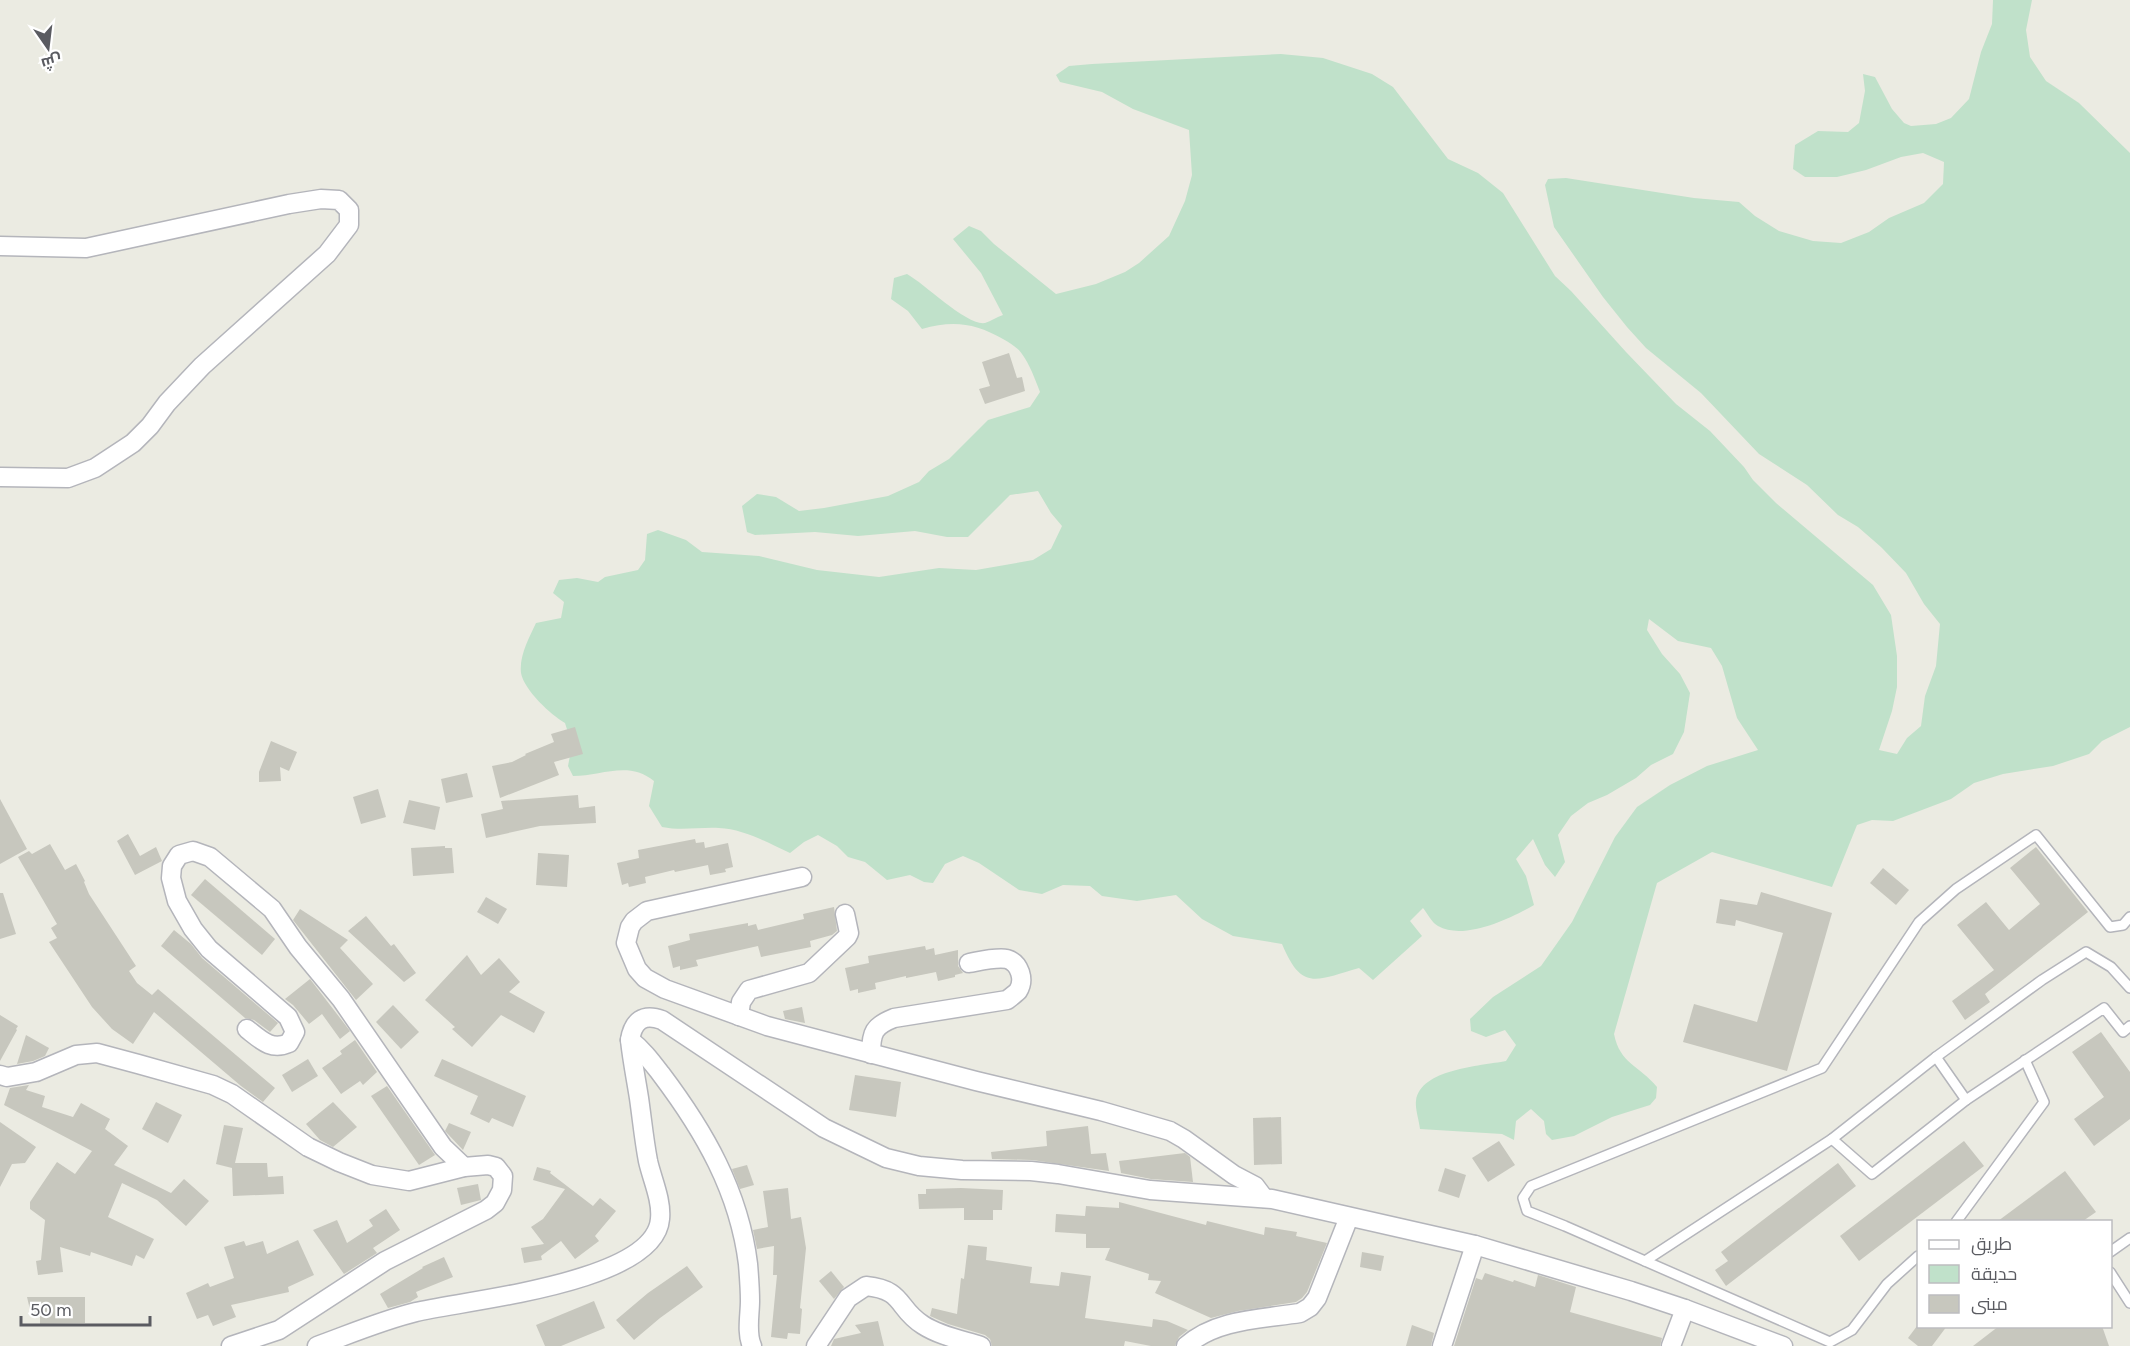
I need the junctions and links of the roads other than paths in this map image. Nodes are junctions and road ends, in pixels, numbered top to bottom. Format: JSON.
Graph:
{"nodes":[{"id":1,"x":0,"y":246,"type":"edge"},
{"id":2,"x":0,"y":477,"type":"edge"},
{"id":3,"x":802,"y":877,"type":"dead end"},
{"id":4,"x":844,"y":914,"type":"dead end"},
{"id":5,"x":2130,"y":917,"type":"edge"},
{"id":6,"x":969,"y":963,"type":"dead end"},
{"id":7,"x":2130,"y":988,"type":"edge"},
{"id":8,"x":739,"y":1016,"type":"junction"},
{"id":9,"x":2130,"y":1026,"type":"edge"},
{"id":10,"x":247,"y":1029,"type":"dead end"},
{"id":11,"x":630,"y":1040,"type":"junction"},
{"id":12,"x":871,"y":1054,"type":"junction"},
{"id":13,"x":1936,"y":1057,"type":"junction"},
{"id":14,"x":2025,"y":1060,"type":"junction"},
{"id":15,"x":0,"y":1075,"type":"edge"},
{"id":16,"x":1966,"y":1100,"type":"junction"},
{"id":17,"x":1832,"y":1139,"type":"junction"},
{"id":18,"x":464,"y":1167,"type":"junction"},
{"id":19,"x":1264,"y":1198,"type":"junction"},
{"id":20,"x":1349,"y":1217,"type":"junction"},
{"id":21,"x":1957,"y":1220,"type":"edge"},
{"id":22,"x":2130,"y":1238,"type":"edge"},
{"id":23,"x":1475,"y":1245,"type":"junction"},
{"id":24,"x":2112,"y":1251,"type":"edge"},
{"id":25,"x":1917,"y":1257,"type":"edge"},
{"id":26,"x":1645,"y":1261,"type":"junction"},
{"id":27,"x":2112,"y":1275,"type":"edge"},
{"id":28,"x":2130,"y":1303,"type":"edge"},
{"id":29,"x":1684,"y":1309,"type":"junction"},
{"id":30,"x":1753,"y":1340,"type":"edge"},
{"id":31,"x":231,"y":1346,"type":"edge"},
{"id":32,"x":317,"y":1346,"type":"edge"},
{"id":33,"x":752,"y":1346,"type":"edge"},
{"id":34,"x":816,"y":1346,"type":"edge"},
{"id":35,"x":981,"y":1346,"type":"edge"},
{"id":36,"x":1186,"y":1346,"type":"edge"},
{"id":37,"x":1442,"y":1346,"type":"edge"},
{"id":38,"x":1671,"y":1346,"type":"edge"},
{"id":39,"x":1783,"y":1346,"type":"edge"}],
"edges":[{"from":1,"to":2,"type":"street"},
{"from":3,"to":8,"type":"street"},
{"from":4,"to":8,"type":"street"},
{"from":5,"to":26,"type":"lane"},
{"from":6,"to":12,"type":"street"},
{"from":7,"to":13,"type":"lane"},
{"from":8,"to":12,"type":"street"},
{"from":9,"to":14,"type":"lane"},
{"from":10,"to":18,"type":"street"},
{"from":11,"to":19,"type":"street"},
{"from":11,"to":32,"type":"street"},
{"from":11,"to":33,"type":"street"},
{"from":12,"to":19,"type":"street"},
{"from":13,"to":16,"type":"lane"},
{"from":13,"to":17,"type":"lane"},
{"from":14,"to":16,"type":"lane"},
{"from":14,"to":21,"type":"lane"},
{"from":15,"to":18,"type":"street"},
{"from":16,"to":17,"type":"lane"},
{"from":17,"to":26,"type":"lane"},
{"from":18,"to":31,"type":"street"},
{"from":19,"to":20,"type":"street"},
{"from":20,"to":23,"type":"street"},
{"from":20,"to":36,"type":"street"},
{"from":22,"to":24,"type":"lane"},
{"from":23,"to":29,"type":"street"},
{"from":23,"to":37,"type":"street"},
{"from":25,"to":26,"type":"lane"},
{"from":27,"to":28,"type":"lane"},
{"from":29,"to":30,"type":"street"},
{"from":29,"to":38,"type":"street"},
{"from":30,"to":39,"type":"street"},
{"from":34,"to":35,"type":"street"}]}
